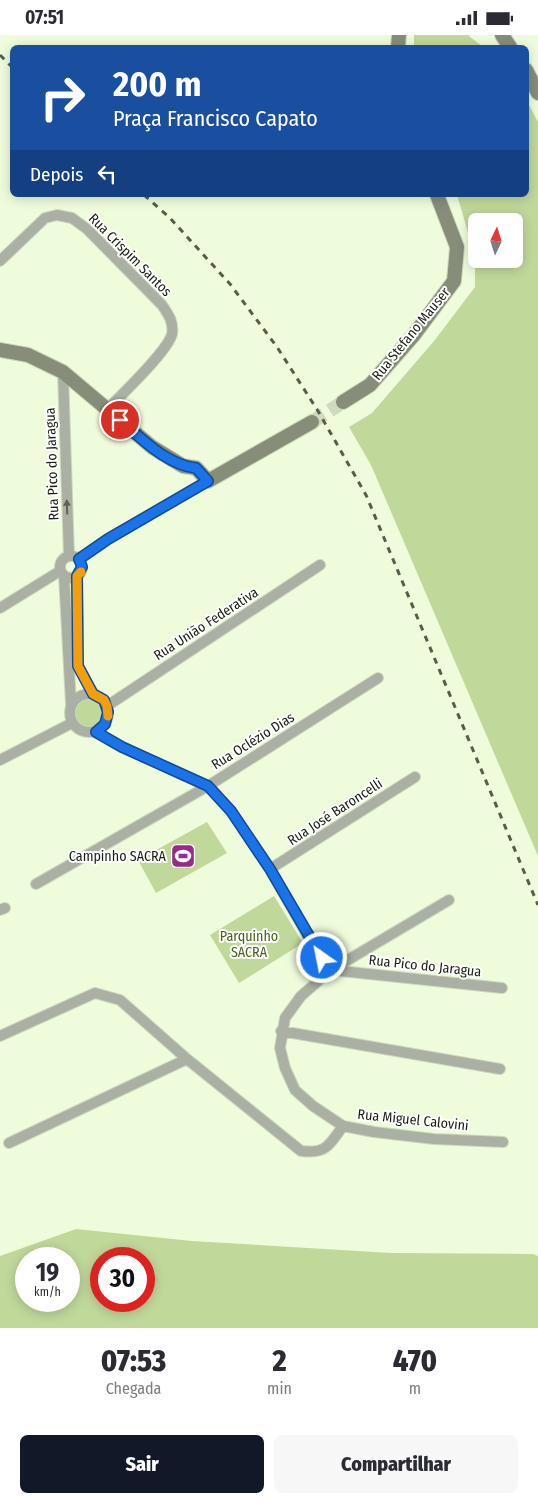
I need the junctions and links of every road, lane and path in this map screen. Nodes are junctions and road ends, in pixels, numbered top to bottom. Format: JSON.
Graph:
{"nodes":[{"id":1,"x":529,"y":76,"type":"edge"},
{"id":2,"x":538,"y":93,"type":"edge"},
{"id":3,"x":438,"y":197,"type":"edge"},
{"id":4,"x":0,"y":261,"type":"edge"},
{"id":5,"x":0,"y":350,"type":"edge"},
{"id":6,"x":63,"y":372,"type":"junction"},
{"id":7,"x":343,"y":402,"type":"tunnel mouth"},
{"id":8,"x":108,"y":409,"type":"junction"},
{"id":9,"x":312,"y":422,"type":"tunnel mouth"},
{"id":10,"x":208,"y":481,"type":"junction"},
{"id":11,"x":74,"y":557,"type":"junction"},
{"id":12,"x":320,"y":565,"type":"dead end"},
{"id":13,"x":62,"y":574,"type":"junction"},
{"id":14,"x":77,"y":576,"type":"junction"},
{"id":15,"x":0,"y":608,"type":"edge"},
{"id":16,"x":378,"y":678,"type":"dead end"},
{"id":17,"x":93,"y":694,"type":"junction"},
{"id":18,"x":71,"y":705,"type":"junction"},
{"id":19,"x":107,"y":706,"type":"junction"},
{"id":20,"x":72,"y":723,"type":"junction"},
{"id":21,"x":96,"y":732,"type":"junction"},
{"id":22,"x":0,"y":760,"type":"edge"},
{"id":23,"x":414,"y":777,"type":"dead end"},
{"id":24,"x":208,"y":786,"type":"junction"},
{"id":25,"x":270,"y":869,"type":"junction"},
{"id":26,"x":36,"y":884,"type":"dead end"},
{"id":27,"x":449,"y":900,"type":"dead end"},
{"id":28,"x":331,"y":970,"type":"junction"},
{"id":29,"x":502,"y":988,"type":"dead end"},
{"id":30,"x":281,"y":1031,"type":"junction"},
{"id":31,"x":0,"y":1036,"type":"edge"},
{"id":32,"x":187,"y":1059,"type":"junction"},
{"id":33,"x":500,"y":1069,"type":"dead end"},
{"id":34,"x":343,"y":1126,"type":"junction"},
{"id":35,"x":503,"y":1142,"type":"dead end"},
{"id":36,"x":9,"y":1143,"type":"dead end"}],
"edges":[{"from":1,"to":2,"type":"street"},
{"from":3,"to":7,"type":"street","name":"Rua Stefano Mauser"},
{"from":4,"to":8,"type":"street","name":"Rua Crispim Santos"},
{"from":5,"to":6,"type":"street"},
{"from":6,"to":8,"type":"street"},
{"from":11,"to":6,"type":"street","name":"Rua Pico do Jaragua","one_way":true},
{"from":8,"to":10,"type":"street"},
{"from":9,"to":10,"type":"street"},
{"from":10,"to":11,"type":"street"},
{"from":11,"to":13,"type":"street"},
{"from":11,"to":14,"type":"street","name":"Rua Pico do Jaragua"},
{"from":12,"to":19,"type":"street","name":"Rua União Federativa"},
{"from":13,"to":14,"type":"street"},
{"from":13,"to":15,"type":"street"},
{"from":13,"to":18,"type":"street"},
{"from":14,"to":17,"type":"street"},
{"from":16,"to":24,"type":"street","name":"Rua Oclézio Dias"},
{"from":17,"to":18,"type":"street"},
{"from":17,"to":19,"type":"street"},
{"from":18,"to":20,"type":"street"},
{"from":19,"to":21,"type":"street"},
{"from":20,"to":21,"type":"street"},
{"from":20,"to":22,"type":"street"},
{"from":21,"to":24,"type":"street"},
{"from":23,"to":25,"type":"street","name":"Rua José Baroncelli"},
{"from":24,"to":25,"type":"street"},
{"from":24,"to":26,"type":"street","name":"Rua Oclézio Dias"},
{"from":25,"to":28,"type":"street"},
{"from":27,"to":28,"type":"street","name":"Rua Miguel Calovini"},
{"from":28,"to":29,"type":"street","name":"Rua Pico do Jaragua"},
{"from":28,"to":30,"type":"street","name":"Rua Miguel Calovini"},
{"from":30,"to":33,"type":"street"},
{"from":30,"to":34,"type":"street","name":"Rua Miguel Calovini"},
{"from":31,"to":32,"type":"street"},
{"from":32,"to":34,"type":"street"},
{"from":32,"to":36,"type":"street"},
{"from":34,"to":35,"type":"street","name":"Rua Miguel Calovini"}]}
